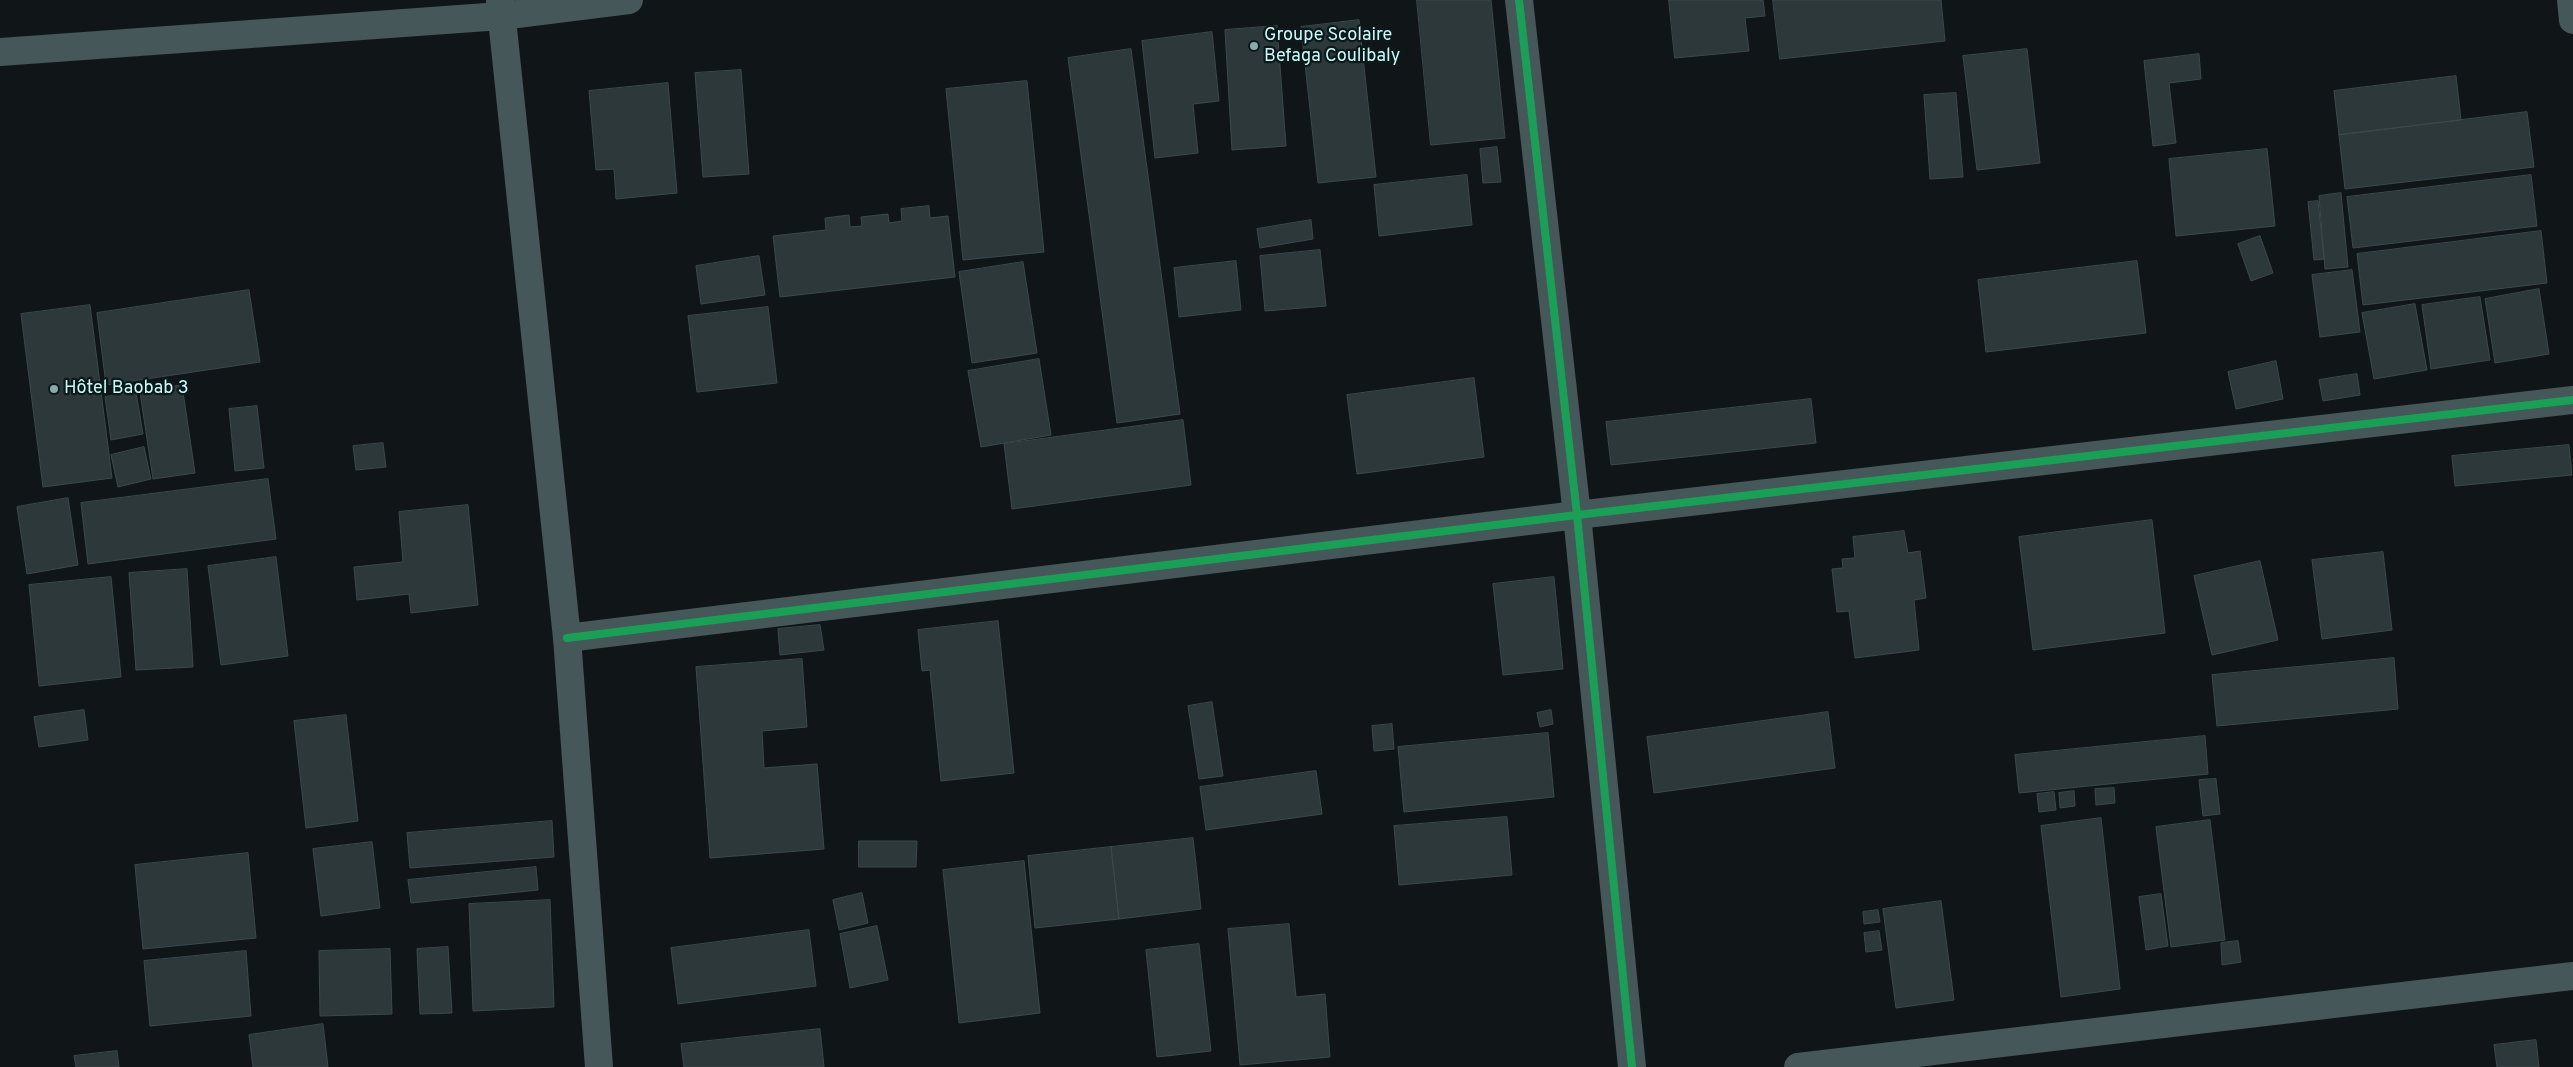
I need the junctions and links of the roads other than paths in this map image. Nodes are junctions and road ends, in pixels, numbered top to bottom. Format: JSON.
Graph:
{"nodes":[{"id":1,"x":629,"y":0,"type":"edge"},
{"id":2,"x":1519,"y":0,"type":"edge"},
{"id":3,"x":2571,"y":0,"type":"edge"},
{"id":4,"x":500,"y":8,"type":"edge"},
{"id":5,"x":2573,"y":20,"type":"edge"},
{"id":6,"x":0,"y":52,"type":"edge"},
{"id":7,"x":2573,"y":400,"type":"edge"},
{"id":8,"x":1576,"y":515,"type":"junction"},
{"id":9,"x":567,"y":638,"type":"junction"},
{"id":10,"x":2573,"y":976,"type":"edge"},
{"id":11,"x":600,"y":1067,"type":"edge"},
{"id":12,"x":1632,"y":1067,"type":"edge"},
{"id":13,"x":1798,"y":1067,"type":"edge"}],
"edges":[{"from":1,"to":4,"type":"street"},
{"from":2,"to":8,"type":"street"},
{"from":3,"to":5,"type":"street"},
{"from":4,"to":6,"type":"street"},
{"from":4,"to":9,"type":"street"},
{"from":7,"to":8,"type":"street"},
{"from":8,"to":9,"type":"street"},
{"from":8,"to":12,"type":"street"},
{"from":9,"to":11,"type":"street"},
{"from":10,"to":13,"type":"street"}]}
